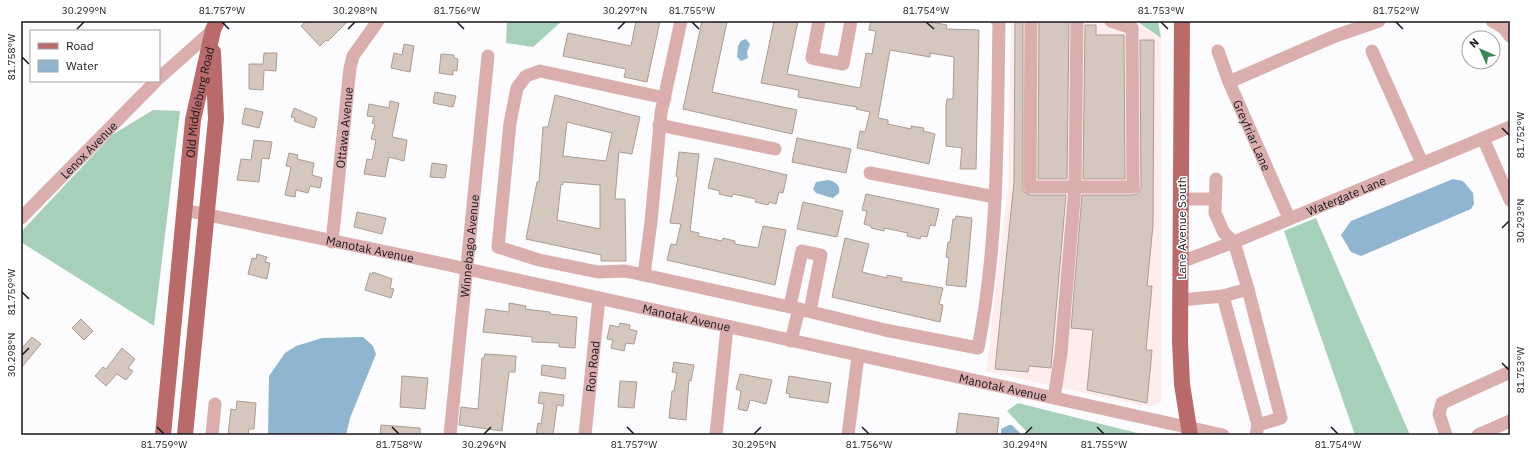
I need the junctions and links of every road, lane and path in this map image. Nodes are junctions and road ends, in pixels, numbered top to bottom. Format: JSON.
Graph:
{"nodes":[{"id":1,"x":378,"y":21,"type":"edge"},
{"id":2,"x":681,"y":21,"type":"edge"},
{"id":3,"x":819,"y":21,"type":"edge"},
{"id":4,"x":851,"y":21,"type":"edge"},
{"id":5,"x":997,"y":21,"type":"edge"},
{"id":6,"x":1031,"y":21,"type":"edge"},
{"id":7,"x":1077,"y":21,"type":"edge"},
{"id":8,"x":1111,"y":21,"type":"edge"},
{"id":9,"x":1182,"y":21,"type":"edge"},
{"id":10,"x":1379,"y":21,"type":"edge"},
{"id":11,"x":1492,"y":21,"type":"edge"},
{"id":12,"x":215,"y":26,"type":"edge"},
{"id":13,"x":1510,"y":36,"type":"edge"},
{"id":14,"x":1218,"y":51,"type":"dead end"},
{"id":15,"x":1372,"y":51,"type":"dead end"},
{"id":16,"x":488,"y":56,"type":"dead end"},
{"id":17,"x":160,"y":77,"type":"edge"},
{"id":18,"x":155,"y":82,"type":"edge"},
{"id":19,"x":1229,"y":82,"type":"junction"},
{"id":20,"x":665,"y":98,"type":"junction"},
{"id":21,"x":659,"y":126,"type":"junction"},
{"id":22,"x":1510,"y":127,"type":"edge"},
{"id":23,"x":1483,"y":138,"type":"junction"},
{"id":24,"x":775,"y":149,"type":"dead end"},
{"id":25,"x":1422,"y":163,"type":"junction"},
{"id":26,"x":870,"y":173,"type":"dead end"},
{"id":27,"x":1216,"y":179,"type":"dead end"},
{"id":28,"x":1075,"y":187,"type":"junction"},
{"id":29,"x":994,"y":197,"type":"junction"},
{"id":30,"x":1181,"y":199,"type":"junction"},
{"id":31,"x":1215,"y":199,"type":"junction"},
{"id":32,"x":1510,"y":200,"type":"edge"},
{"id":33,"x":184,"y":210,"type":"junction"},
{"id":34,"x":207,"y":214,"type":"junction"},
{"id":35,"x":21,"y":218,"type":"edge"},
{"id":36,"x":1289,"y":218,"type":"junction"},
{"id":37,"x":332,"y":242,"type":"junction"},
{"id":38,"x":1234,"y":242,"type":"junction"},
{"id":39,"x":1180,"y":262,"type":"junction"},
{"id":40,"x":466,"y":269,"type":"junction"},
{"id":41,"x":644,"y":275,"type":"junction"},
{"id":42,"x":1248,"y":289,"type":"junction"},
{"id":43,"x":1223,"y":296,"type":"junction"},
{"id":44,"x":599,"y":298,"type":"junction"},
{"id":45,"x":1181,"y":300,"type":"junction"},
{"id":46,"x":800,"y":309,"type":"junction"},
{"id":47,"x":727,"y":327,"type":"junction"},
{"id":48,"x":791,"y":341,"type":"junction"},
{"id":49,"x":858,"y":356,"type":"junction"},
{"id":50,"x":1510,"y":372,"type":"edge"},
{"id":51,"x":1054,"y":398,"type":"junction"},
{"id":52,"x":215,"y":404,"type":"dead end"},
{"id":53,"x":1505,"y":427,"type":"edge"},
{"id":54,"x":1257,"y":430,"type":"edge"},
{"id":55,"x":1189,"y":431,"type":"edge"},
{"id":56,"x":163,"y":435,"type":"edge"},
{"id":57,"x":185,"y":435,"type":"edge"},
{"id":58,"x":212,"y":435,"type":"edge"},
{"id":59,"x":450,"y":435,"type":"edge"},
{"id":60,"x":584,"y":435,"type":"edge"},
{"id":61,"x":716,"y":435,"type":"edge"},
{"id":62,"x":848,"y":435,"type":"edge"},
{"id":63,"x":1222,"y":435,"type":"edge"},
{"id":64,"x":1446,"y":435,"type":"edge"},
{"id":65,"x":1478,"y":435,"type":"edge"}],
"edges":[{"from":1,"to":37,"type":"street","name":"Ottawa Avenue"},
{"from":2,"to":20,"type":"street"},
{"from":3,"to":4,"type":"street"},
{"from":5,"to":29,"type":"street"},
{"from":6,"to":28,"type":"street"},
{"from":7,"to":28,"type":"street"},
{"from":8,"to":28,"type":"street"},
{"from":9,"to":30,"type":"main road","name":"Lane Avenue South"},
{"from":10,"to":19,"type":"street"},
{"from":11,"to":13,"type":"street"},
{"from":12,"to":17,"type":"street"},
{"from":12,"to":33,"type":"main road","name":"Old Middleburg Road"},
{"from":12,"to":34,"type":"main road","name":"Old Middleburg Road"},
{"from":14,"to":19,"type":"street","name":"Greyfriar Lane"},
{"from":15,"to":25,"type":"street"},
{"from":16,"to":40,"type":"street","name":"Winnebago Avenue"},
{"from":18,"to":35,"type":"street","name":"Lenox Avenue"},
{"from":19,"to":36,"type":"street","name":"Greyfriar Lane"},
{"from":20,"to":21,"type":"street"},
{"from":20,"to":41,"type":"street"},
{"from":21,"to":24,"type":"street"},
{"from":21,"to":41,"type":"street"},
{"from":22,"to":23,"type":"street","name":"Watergate Lane"},
{"from":23,"to":25,"type":"street","name":"Watergate Lane"},
{"from":23,"to":32,"type":"street"},
{"from":25,"to":36,"type":"street","name":"Watergate Lane"},
{"from":26,"to":29,"type":"street"},
{"from":27,"to":31,"type":"street"},
{"from":28,"to":51,"type":"street"},
{"from":29,"to":46,"type":"street"},
{"from":30,"to":31,"type":"street"},
{"from":30,"to":39,"type":"main road","name":"Lane Avenue South"},
{"from":31,"to":38,"type":"street"},
{"from":33,"to":34,"type":"street","name":"Manotak Avenue"},
{"from":33,"to":56,"type":"main road","name":"Old Middleburg Road"},
{"from":34,"to":37,"type":"street","name":"Manotak Avenue"},
{"from":34,"to":57,"type":"main road","name":"Old Middleburg Road"},
{"from":36,"to":38,"type":"street","name":"Watergate Lane"},
{"from":37,"to":40,"type":"street","name":"Manotak Avenue"},
{"from":38,"to":39,"type":"street","name":"Watergate Lane"},
{"from":38,"to":42,"type":"street"},
{"from":39,"to":45,"type":"main road","name":"Lane Avenue South"},
{"from":40,"to":44,"type":"street","name":"Manotak Avenue"},
{"from":40,"to":59,"type":"street","name":"Winnebago Avenue"},
{"from":41,"to":46,"type":"street"},
{"from":42,"to":43,"type":"street"},
{"from":42,"to":54,"type":"street"},
{"from":43,"to":45,"type":"street"},
{"from":43,"to":54,"type":"street"},
{"from":44,"to":47,"type":"street","name":"Manotak Avenue"},
{"from":44,"to":60,"type":"street","name":"Ron Road"},
{"from":45,"to":55,"type":"main road","name":"Lane Avenue South"},
{"from":46,"to":48,"type":"street"},
{"from":47,"to":48,"type":"street","name":"Manotak Avenue"},
{"from":47,"to":61,"type":"street"},
{"from":48,"to":49,"type":"street","name":"Manotak Avenue"},
{"from":49,"to":51,"type":"street","name":"Manotak Avenue"},
{"from":49,"to":62,"type":"street"},
{"from":50,"to":64,"type":"street"},
{"from":51,"to":55,"type":"street","name":"Manotak Avenue"},
{"from":52,"to":58,"type":"street"},
{"from":53,"to":65,"type":"street"},
{"from":55,"to":63,"type":"street","name":"Manotak Avenue"}]}
